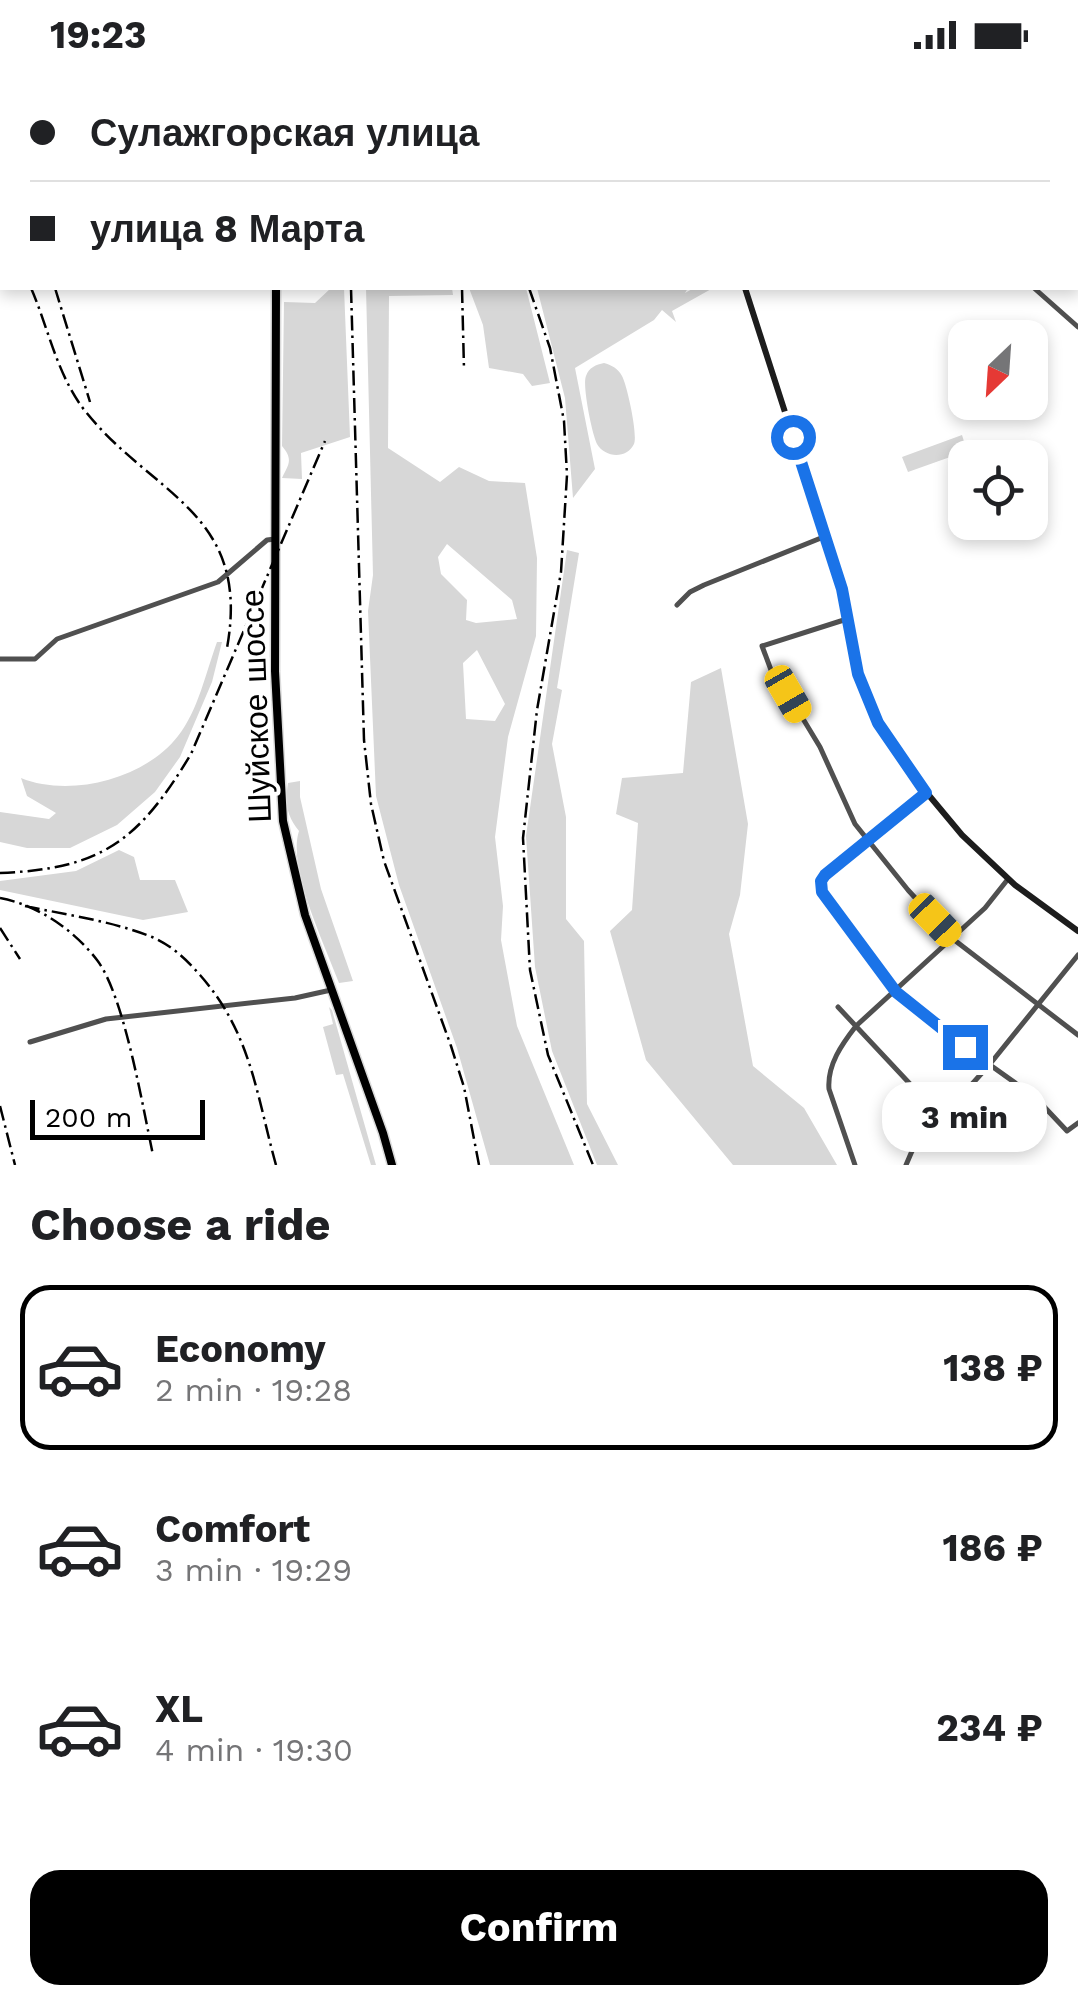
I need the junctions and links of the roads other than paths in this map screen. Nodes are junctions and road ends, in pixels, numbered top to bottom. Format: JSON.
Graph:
{"nodes":[{"id":1,"x":276,"y":290,"type":"edge"},
{"id":2,"x":746,"y":290,"type":"edge"},
{"id":3,"x":1036,"y":290,"type":"edge"},
{"id":4,"x":1078,"y":327,"type":"edge"},
{"id":5,"x":826,"y":536,"type":"junction"},
{"id":6,"x":275,"y":540,"type":"junction"},
{"id":7,"x":677,"y":605,"type":"dead end"},
{"id":8,"x":847,"y":619,"type":"junction"},
{"id":9,"x":0,"y":659,"type":"edge"},
{"id":10,"x":926,"y":793,"type":"junction"},
{"id":11,"x":868,"y":839,"type":"junction"},
{"id":12,"x":1008,"y":879,"type":"junction"},
{"id":13,"x":1078,"y":932,"type":"edge"},
{"id":14,"x":953,"y":939,"type":"junction"},
{"id":15,"x":1078,"y":956,"type":"edge"},
{"id":16,"x":330,"y":990,"type":"junction"},
{"id":17,"x":896,"y":992,"type":"junction"},
{"id":18,"x":1039,"y":1005,"type":"junction"},
{"id":19,"x":838,"y":1007,"type":"dead end"},
{"id":20,"x":856,"y":1026,"type":"junction"},
{"id":21,"x":1078,"y":1035,"type":"edge"},
{"id":22,"x":30,"y":1042,"type":"dead end"},
{"id":23,"x":990,"y":1064,"type":"junction"},
{"id":24,"x":942,"y":1117,"type":"junction"},
{"id":25,"x":1078,"y":1123,"type":"edge"},
{"id":26,"x":392,"y":1165,"type":"edge"},
{"id":27,"x":855,"y":1165,"type":"edge"},
{"id":28,"x":906,"y":1165,"type":"edge"}],
"edges":[{"from":1,"to":6,"type":"main road","name":"Шуйское шоссе"},
{"from":2,"to":5,"type":"main road"},
{"from":3,"to":4,"type":"street"},
{"from":5,"to":7,"type":"street"},
{"from":5,"to":8,"type":"main road"},
{"from":6,"to":9,"type":"street"},
{"from":6,"to":16,"type":"main road","name":"Шуйское шоссе"},
{"from":8,"to":10,"type":"main road"},
{"from":8,"to":11,"type":"street"},
{"from":10,"to":11,"type":"street"},
{"from":10,"to":12,"type":"main road"},
{"from":11,"to":14,"type":"street"},
{"from":11,"to":17,"type":"street"},
{"from":12,"to":13,"type":"main road"},
{"from":12,"to":14,"type":"street"},
{"from":14,"to":17,"type":"street"},
{"from":14,"to":18,"type":"street"},
{"from":15,"to":18,"type":"street"},
{"from":16,"to":22,"type":"street"},
{"from":16,"to":26,"type":"main road","name":"Шуйское шоссе"},
{"from":17,"to":20,"type":"street"},
{"from":17,"to":23,"type":"street"},
{"from":18,"to":21,"type":"street"},
{"from":18,"to":23,"type":"street"},
{"from":19,"to":20,"type":"street"},
{"from":20,"to":24,"type":"street"},
{"from":20,"to":27,"type":"street"},
{"from":23,"to":24,"type":"street"},
{"from":23,"to":25,"type":"street"},
{"from":24,"to":28,"type":"street"}]}
